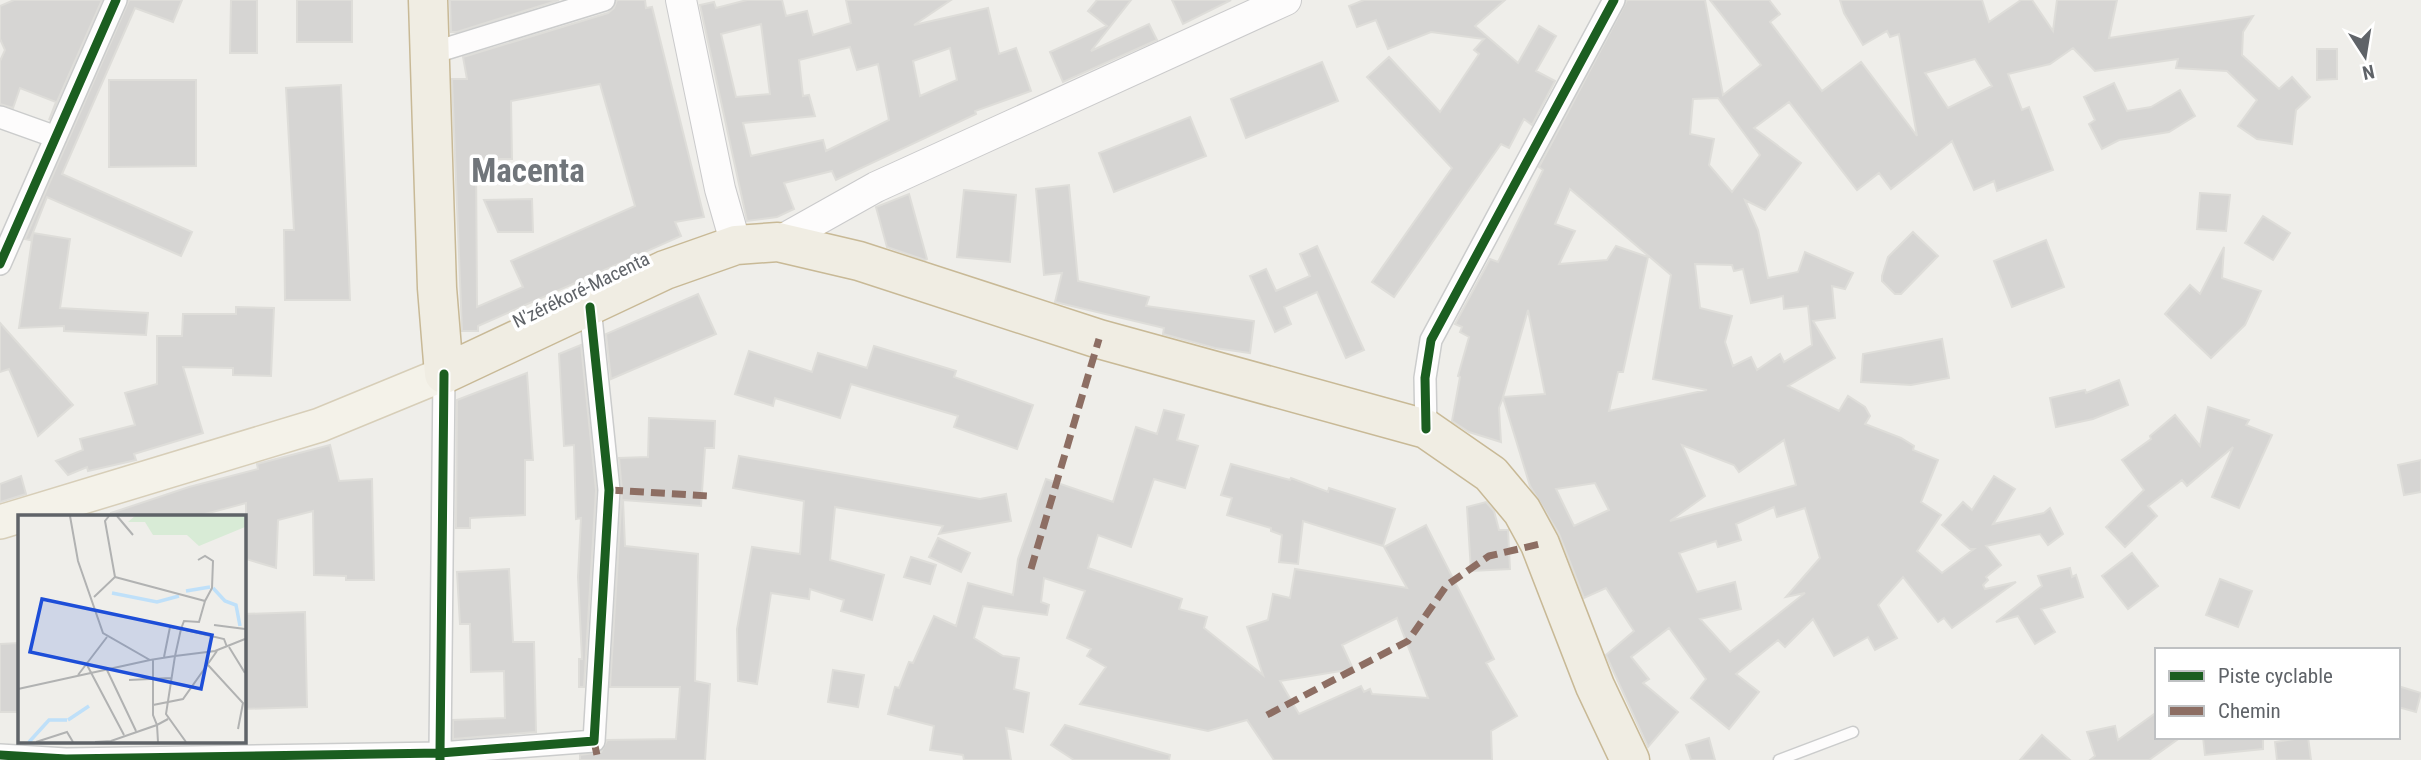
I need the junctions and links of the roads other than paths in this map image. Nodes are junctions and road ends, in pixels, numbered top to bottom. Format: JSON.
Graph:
{"nodes":[{"id":1,"x":116,"y":0,"type":"edge"},
{"id":2,"x":428,"y":0,"type":"edge"},
{"id":3,"x":604,"y":0,"type":"edge"},
{"id":4,"x":681,"y":0,"type":"edge"},
{"id":5,"x":1286,"y":0,"type":"edge"},
{"id":6,"x":1614,"y":0,"type":"edge"},
{"id":7,"x":429,"y":54,"type":"junction"},
{"id":8,"x":0,"y":117,"type":"edge"},
{"id":9,"x":56,"y":137,"type":"junction"},
{"id":10,"x":778,"y":242,"type":"junction"},
{"id":11,"x":736,"y":245,"type":"junction"},
{"id":12,"x":0,"y":264,"type":"edge"},
{"id":13,"x":590,"y":307,"type":"junction"},
{"id":14,"x":444,"y":374,"type":"junction"},
{"id":15,"x":1426,"y":429,"type":"junction"},
{"id":16,"x":23,"y":515,"type":"edge"},
{"id":17,"x":18,"y":517,"type":"edge"},
{"id":18,"x":0,"y":522,"type":"edge"},
{"id":19,"x":1853,"y":732,"type":"dead end"},
{"id":20,"x":0,"y":755,"type":"edge"},
{"id":21,"x":440,"y":756,"type":"edge"},
{"id":22,"x":1630,"y":760,"type":"edge"},
{"id":23,"x":1779,"y":760,"type":"edge"}],
"edges":[{"from":1,"to":9,"type":"street"},
{"from":2,"to":7,"type":"highway"},
{"from":3,"to":7,"type":"street"},
{"from":4,"to":11,"type":"main road"},
{"from":5,"to":10,"type":"main road"},
{"from":6,"to":15,"type":"street"},
{"from":7,"to":14,"type":"highway"},
{"from":8,"to":9,"type":"street"},
{"from":9,"to":12,"type":"street"},
{"from":10,"to":11,"type":"highway","name":"N'zérékoré-Macenta"},
{"from":10,"to":15,"type":"highway","name":"N'zérékoré-Macenta"},
{"from":11,"to":13,"type":"highway","name":"N'zérékoré-Macenta"},
{"from":13,"to":14,"type":"highway","name":"N'zérékoré-Macenta"},
{"from":13,"to":21,"type":"street"},
{"from":14,"to":16,"type":"main road"},
{"from":14,"to":21,"type":"street"},
{"from":15,"to":22,"type":"highway","name":"N'zérékoré-Macenta"},
{"from":17,"to":18,"type":"main road"},
{"from":19,"to":23,"type":"lane"},
{"from":20,"to":21,"type":"street"}]}
